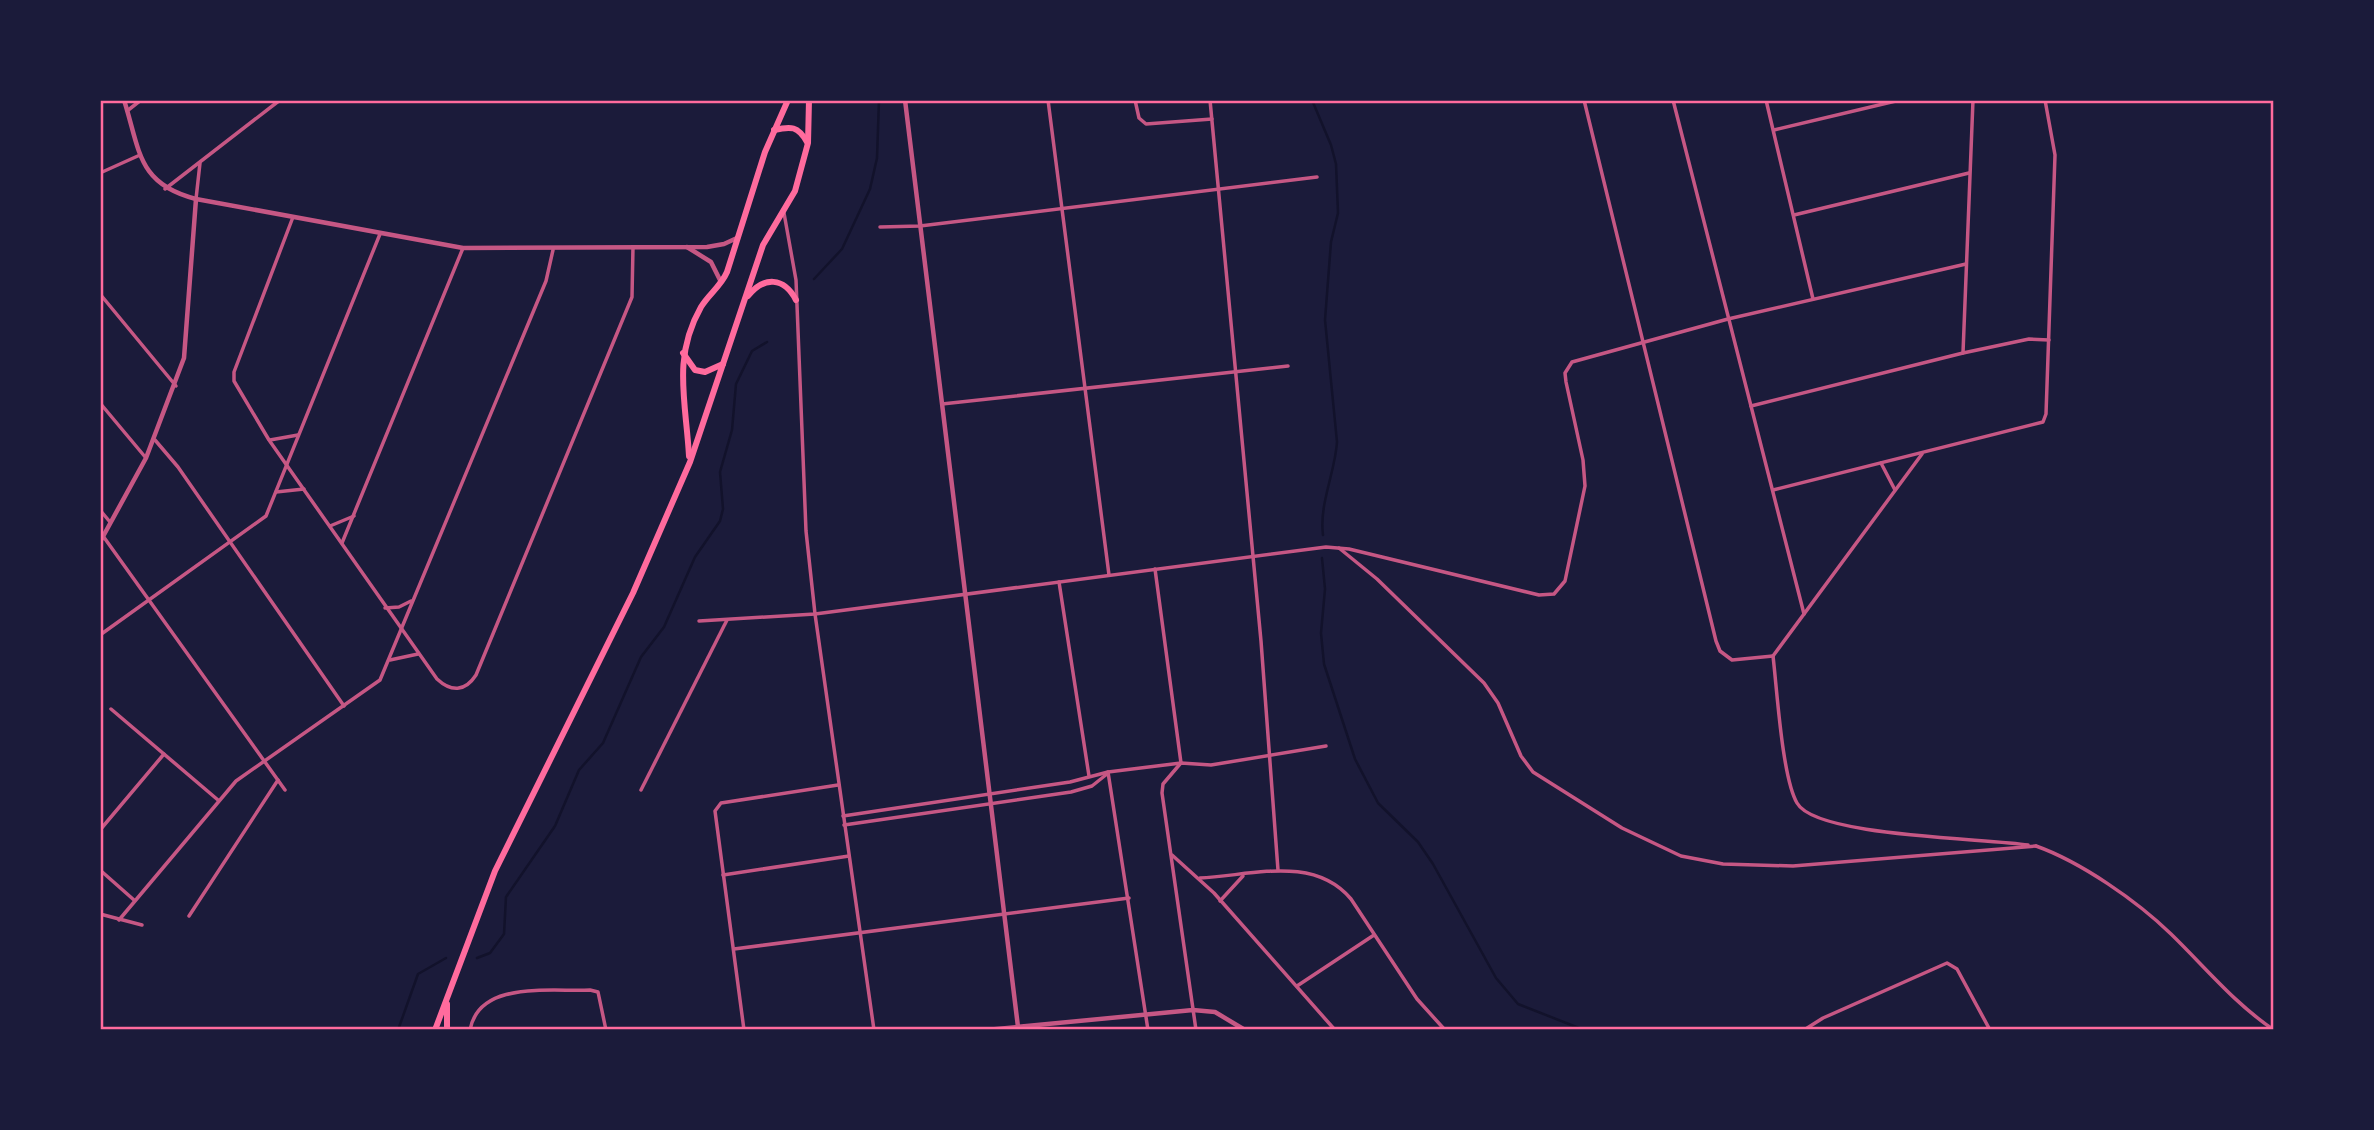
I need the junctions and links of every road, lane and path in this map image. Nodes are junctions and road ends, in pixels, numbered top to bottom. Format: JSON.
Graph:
{"nodes":[{"id":1,"x":124,"y":100,"type":"edge"},
{"id":2,"x":141,"y":100,"type":"edge"},
{"id":3,"x":280,"y":100,"type":"edge"},
{"id":4,"x":788,"y":100,"type":"edge"},
{"id":5,"x":809,"y":100,"type":"edge"},
{"id":6,"x":905,"y":100,"type":"edge"},
{"id":7,"x":1048,"y":100,"type":"edge"},
{"id":8,"x":1135,"y":100,"type":"edge"},
{"id":9,"x":1210,"y":100,"type":"edge"},
{"id":10,"x":1584,"y":100,"type":"edge"},
{"id":11,"x":1673,"y":100,"type":"edge"},
{"id":12,"x":1766,"y":100,"type":"edge"},
{"id":13,"x":1900,"y":100,"type":"edge"},
{"id":14,"x":1973,"y":100,"type":"edge"},
{"id":15,"x":2045,"y":100,"type":"edge"},
{"id":16,"x":127,"y":111,"type":"junction"},
{"id":17,"x":1212,"y":119,"type":"junction"},
{"id":18,"x":774,"y":130,"type":"junction"},
{"id":19,"x":1774,"y":130,"type":"junction"},
{"id":20,"x":808,"y":143,"type":"junction"},
{"id":21,"x":140,"y":155,"type":"junction"},
{"id":22,"x":200,"y":162,"type":"junction"},
{"id":23,"x":100,"y":173,"type":"edge"},
{"id":24,"x":1969,"y":173,"type":"junction"},
{"id":25,"x":1317,"y":177,"type":"dead end"},
{"id":26,"x":165,"y":189,"type":"junction"},
{"id":27,"x":1220,"y":189,"type":"junction"},
{"id":28,"x":196,"y":200,"type":"junction"},
{"id":29,"x":1062,"y":210,"type":"junction"},
{"id":30,"x":783,"y":212,"type":"junction"},
{"id":31,"x":1794,"y":215,"type":"junction"},
{"id":32,"x":294,"y":217,"type":"junction"},
{"id":33,"x":920,"y":226,"type":"junction"},
{"id":34,"x":880,"y":227,"type":"dead end"},
{"id":35,"x":380,"y":234,"type":"junction"},
{"id":36,"x":737,"y":237,"type":"junction"},
{"id":37,"x":633,"y":247,"type":"junction"},
{"id":38,"x":686,"y":247,"type":"junction"},
{"id":39,"x":463,"y":248,"type":"junction"},
{"id":40,"x":553,"y":250,"type":"junction"},
{"id":41,"x":1966,"y":264,"type":"junction"},
{"id":42,"x":722,"y":283,"type":"junction"},
{"id":43,"x":100,"y":294,"type":"edge"},
{"id":44,"x":1813,"y":299,"type":"junction"},
{"id":45,"x":745,"y":300,"type":"junction"},
{"id":46,"x":796,"y":300,"type":"junction"},
{"id":47,"x":1728,"y":319,"type":"junction"},
{"id":48,"x":2049,"y":340,"type":"junction"},
{"id":49,"x":1642,"y":342,"type":"junction"},
{"id":50,"x":682,"y":351,"type":"junction"},
{"id":51,"x":1963,"y":353,"type":"junction"},
{"id":52,"x":723,"y":364,"type":"junction"},
{"id":53,"x":1288,"y":366,"type":"dead end"},
{"id":54,"x":1236,"y":370,"type":"junction"},
{"id":55,"x":176,"y":386,"type":"junction"},
{"id":56,"x":1085,"y":387,"type":"junction"},
{"id":57,"x":100,"y":403,"type":"edge"},
{"id":58,"x":940,"y":405,"type":"junction"},
{"id":59,"x":1751,"y":406,"type":"junction"},
{"id":60,"x":298,"y":435,"type":"junction"},
{"id":61,"x":155,"y":440,"type":"junction"},
{"id":62,"x":269,"y":440,"type":"junction"},
{"id":63,"x":1923,"y":453,"type":"junction"},
{"id":64,"x":146,"y":458,"type":"junction"},
{"id":65,"x":690,"y":462,"type":"junction"},
{"id":66,"x":1881,"y":463,"type":"junction"},
{"id":67,"x":286,"y":465,"type":"junction"},
{"id":68,"x":304,"y":489,"type":"junction"},
{"id":69,"x":1773,"y":490,"type":"junction"},
{"id":70,"x":1895,"y":490,"type":"junction"},
{"id":71,"x":276,"y":492,"type":"junction"},
{"id":72,"x":100,"y":510,"type":"edge"},
{"id":73,"x":356,"y":515,"type":"junction"},
{"id":74,"x":110,"y":523,"type":"junction"},
{"id":75,"x":330,"y":526,"type":"junction"},
{"id":76,"x":101,"y":539,"type":"edge"},
{"id":77,"x":342,"y":543,"type":"junction"},
{"id":78,"x":229,"y":544,"type":"junction"},
{"id":79,"x":1337,"y":547,"type":"junction"},
{"id":80,"x":1253,"y":556,"type":"junction"},
{"id":81,"x":1156,"y":569,"type":"junction"},
{"id":82,"x":1109,"y":575,"type":"junction"},
{"id":83,"x":1059,"y":582,"type":"junction"},
{"id":84,"x":964,"y":594,"type":"junction"},
{"id":85,"x":150,"y":599,"type":"junction"},
{"id":86,"x":413,"y":600,"type":"junction"},
{"id":87,"x":386,"y":608,"type":"junction"},
{"id":88,"x":815,"y":614,"type":"junction"},
{"id":89,"x":1804,"y":614,"type":"junction"},
{"id":90,"x":727,"y":620,"type":"junction"},
{"id":91,"x":699,"y":621,"type":"dead end"},
{"id":92,"x":401,"y":630,"type":"junction"},
{"id":93,"x":100,"y":635,"type":"edge"},
{"id":94,"x":419,"y":654,"type":"junction"},
{"id":95,"x":1773,"y":656,"type":"junction"},
{"id":96,"x":390,"y":660,"type":"junction"},
{"id":97,"x":345,"y":706,"type":"junction"},
{"id":98,"x":111,"y":709,"type":"dead end"},
{"id":99,"x":1326,"y":746,"type":"dead end"},
{"id":100,"x":164,"y":753,"type":"junction"},
{"id":101,"x":1268,"y":756,"type":"junction"},
{"id":102,"x":264,"y":760,"type":"junction"},
{"id":103,"x":1181,"y":763,"type":"junction"},
{"id":104,"x":1108,"y":772,"type":"junction"},
{"id":105,"x":1089,"y":776,"type":"junction"},
{"id":106,"x":278,"y":780,"type":"junction"},
{"id":107,"x":838,"y":785,"type":"junction"},
{"id":108,"x":285,"y":790,"type":"dead end"},
{"id":109,"x":641,"y":790,"type":"dead end"},
{"id":110,"x":988,"y":795,"type":"junction"},
{"id":111,"x":218,"y":800,"type":"junction"},
{"id":112,"x":989,"y":803,"type":"junction"},
{"id":113,"x":843,"y":816,"type":"junction"},
{"id":114,"x":844,"y":824,"type":"junction"},
{"id":115,"x":100,"y":830,"type":"edge"},
{"id":116,"x":2036,"y":846,"type":"junction"},
{"id":117,"x":1170,"y":854,"type":"junction"},
{"id":118,"x":849,"y":856,"type":"junction"},
{"id":119,"x":100,"y":870,"type":"edge"},
{"id":120,"x":1278,"y":870,"type":"junction"},
{"id":121,"x":723,"y":875,"type":"junction"},
{"id":122,"x":1245,"y":875,"type":"junction"},
{"id":123,"x":1200,"y":878,"type":"junction"},
{"id":124,"x":1129,"y":898,"type":"junction"},
{"id":125,"x":134,"y":900,"type":"junction"},
{"id":126,"x":1220,"y":901,"type":"junction"},
{"id":127,"x":100,"y":914,"type":"edge"},
{"id":128,"x":1003,"y":914,"type":"junction"},
{"id":129,"x":189,"y":916,"type":"dead end"},
{"id":130,"x":119,"y":919,"type":"junction"},
{"id":131,"x":142,"y":925,"type":"dead end"},
{"id":132,"x":860,"y":933,"type":"junction"},
{"id":133,"x":1374,"y":935,"type":"junction"},
{"id":134,"x":734,"y":950,"type":"junction"},
{"id":135,"x":1297,"y":986,"type":"junction"},
{"id":136,"x":447,"y":1001,"type":"junction"},
{"id":137,"x":1193,"y":1010,"type":"junction"},
{"id":138,"x":1146,"y":1015,"type":"junction"},
{"id":139,"x":1018,"y":1029,"type":"edge"},
{"id":140,"x":435,"y":1030,"type":"edge"},
{"id":141,"x":447,"y":1030,"type":"edge"},
{"id":142,"x":470,"y":1030,"type":"edge"},
{"id":143,"x":606,"y":1030,"type":"edge"},
{"id":144,"x":744,"y":1030,"type":"edge"},
{"id":145,"x":874,"y":1030,"type":"edge"},
{"id":146,"x":986,"y":1030,"type":"edge"},
{"id":147,"x":1148,"y":1030,"type":"edge"},
{"id":148,"x":1196,"y":1030,"type":"edge"},
{"id":149,"x":1245,"y":1030,"type":"edge"},
{"id":150,"x":1335,"y":1030,"type":"edge"},
{"id":151,"x":1445,"y":1030,"type":"edge"},
{"id":152,"x":1804,"y":1030,"type":"edge"},
{"id":153,"x":1990,"y":1030,"type":"edge"},
{"id":154,"x":2274,"y":1030,"type":"edge"}],
"edges":[{"from":1,"to":16,"type":"street"},
{"from":2,"to":16,"type":"street"},
{"from":3,"to":22,"type":"street"},
{"from":4,"to":18,"type":"main road"},
{"from":5,"to":20,"type":"main road"},
{"from":6,"to":33,"type":"street"},
{"from":7,"to":29,"type":"street"},
{"from":8,"to":17,"type":"street"},
{"from":9,"to":17,"type":"street"},
{"from":10,"to":49,"type":"street"},
{"from":11,"to":47,"type":"street"},
{"from":12,"to":19,"type":"street"},
{"from":13,"to":19,"type":"street"},
{"from":14,"to":24,"type":"street"},
{"from":15,"to":48,"type":"street"},
{"from":16,"to":21,"type":"street"},
{"from":17,"to":27,"type":"street"},
{"from":18,"to":20,"type":"main road"},
{"from":18,"to":36,"type":"main road"},
{"from":19,"to":31,"type":"street"},
{"from":20,"to":30,"type":"main road"},
{"from":21,"to":23,"type":"street"},
{"from":21,"to":26,"type":"street"},
{"from":22,"to":26,"type":"street"},
{"from":22,"to":28,"type":"street"},
{"from":24,"to":31,"type":"street"},
{"from":24,"to":41,"type":"street"},
{"from":25,"to":27,"type":"street"},
{"from":26,"to":28,"type":"street"},
{"from":27,"to":29,"type":"street"},
{"from":27,"to":54,"type":"street"},
{"from":28,"to":32,"type":"street"},
{"from":28,"to":55,"type":"street"},
{"from":29,"to":33,"type":"street"},
{"from":29,"to":56,"type":"street"},
{"from":30,"to":45,"type":"main road"},
{"from":30,"to":46,"type":"street"},
{"from":31,"to":44,"type":"street"},
{"from":32,"to":35,"type":"street"},
{"from":32,"to":62,"type":"street"},
{"from":33,"to":34,"type":"street"},
{"from":33,"to":58,"type":"street"},
{"from":35,"to":39,"type":"street"},
{"from":35,"to":60,"type":"street"},
{"from":36,"to":38,"type":"street"},
{"from":36,"to":42,"type":"main road"},
{"from":37,"to":38,"type":"street"},
{"from":37,"to":40,"type":"street"},
{"from":37,"to":94,"type":"street"},
{"from":38,"to":42,"type":"street"},
{"from":39,"to":40,"type":"street"},
{"from":39,"to":73,"type":"street"},
{"from":40,"to":86,"type":"street"},
{"from":41,"to":44,"type":"street"},
{"from":41,"to":51,"type":"street"},
{"from":42,"to":50,"type":"main road"},
{"from":43,"to":55,"type":"street"},
{"from":44,"to":47,"type":"street"},
{"from":45,"to":46,"type":"main road"},
{"from":45,"to":52,"type":"main road"},
{"from":46,"to":88,"type":"street"},
{"from":47,"to":49,"type":"street"},
{"from":47,"to":59,"type":"street"},
{"from":48,"to":51,"type":"street"},
{"from":48,"to":63,"type":"street"},
{"from":49,"to":79,"type":"street"},
{"from":49,"to":95,"type":"street"},
{"from":50,"to":52,"type":"main road"},
{"from":50,"to":65,"type":"main road"},
{"from":51,"to":59,"type":"street"},
{"from":52,"to":65,"type":"main road"},
{"from":53,"to":54,"type":"street"},
{"from":54,"to":56,"type":"street"},
{"from":54,"to":80,"type":"street"},
{"from":55,"to":61,"type":"street"},
{"from":56,"to":58,"type":"street"},
{"from":56,"to":82,"type":"street"},
{"from":57,"to":64,"type":"street"},
{"from":58,"to":84,"type":"street"},
{"from":59,"to":69,"type":"street"},
{"from":60,"to":62,"type":"street"},
{"from":60,"to":67,"type":"street"},
{"from":61,"to":64,"type":"street"},
{"from":61,"to":78,"type":"street"},
{"from":62,"to":67,"type":"street"},
{"from":63,"to":66,"type":"street"},
{"from":63,"to":70,"type":"street"},
{"from":64,"to":74,"type":"street"},
{"from":65,"to":136,"type":"main road"},
{"from":66,"to":69,"type":"street"},
{"from":66,"to":70,"type":"street"},
{"from":67,"to":68,"type":"street"},
{"from":67,"to":71,"type":"street"},
{"from":68,"to":71,"type":"street"},
{"from":68,"to":75,"type":"street"},
{"from":69,"to":89,"type":"street"},
{"from":70,"to":89,"type":"street"},
{"from":71,"to":78,"type":"street"},
{"from":72,"to":74,"type":"street"},
{"from":73,"to":75,"type":"street"},
{"from":73,"to":77,"type":"street"},
{"from":74,"to":76,"type":"street"},
{"from":75,"to":77,"type":"street"},
{"from":76,"to":85,"type":"street"},
{"from":77,"to":87,"type":"street"},
{"from":78,"to":85,"type":"street"},
{"from":78,"to":97,"type":"street"},
{"from":79,"to":80,"type":"street"},
{"from":79,"to":116,"type":"street"},
{"from":80,"to":81,"type":"street"},
{"from":80,"to":101,"type":"street"},
{"from":81,"to":82,"type":"street"},
{"from":81,"to":103,"type":"street"},
{"from":82,"to":83,"type":"street"},
{"from":83,"to":84,"type":"street"},
{"from":83,"to":105,"type":"street"},
{"from":84,"to":88,"type":"street"},
{"from":84,"to":110,"type":"street"},
{"from":85,"to":93,"type":"street"},
{"from":85,"to":102,"type":"street"},
{"from":86,"to":87,"type":"street"},
{"from":86,"to":92,"type":"street"},
{"from":87,"to":92,"type":"street"},
{"from":88,"to":90,"type":"street"},
{"from":88,"to":107,"type":"street"},
{"from":89,"to":95,"type":"street"},
{"from":90,"to":91,"type":"street"},
{"from":90,"to":109,"type":"street"},
{"from":92,"to":94,"type":"street"},
{"from":92,"to":96,"type":"street"},
{"from":94,"to":96,"type":"street"},
{"from":95,"to":116,"type":"street"},
{"from":96,"to":97,"type":"street"},
{"from":97,"to":102,"type":"street"},
{"from":98,"to":100,"type":"street"},
{"from":99,"to":101,"type":"street"},
{"from":100,"to":111,"type":"street"},
{"from":100,"to":115,"type":"street"},
{"from":101,"to":103,"type":"street"},
{"from":101,"to":120,"type":"street"},
{"from":102,"to":106,"type":"street"},
{"from":102,"to":111,"type":"street"},
{"from":103,"to":104,"type":"street"},
{"from":103,"to":117,"type":"street"},
{"from":104,"to":105,"type":"street"},
{"from":104,"to":112,"type":"street"},
{"from":104,"to":124,"type":"street"},
{"from":105,"to":110,"type":"street"},
{"from":106,"to":108,"type":"street"},
{"from":106,"to":129,"type":"street"},
{"from":107,"to":113,"type":"street"},
{"from":107,"to":121,"type":"street"},
{"from":110,"to":112,"type":"street"},
{"from":110,"to":113,"type":"street"},
{"from":111,"to":125,"type":"street"},
{"from":112,"to":114,"type":"street"},
{"from":112,"to":128,"type":"street"},
{"from":113,"to":114,"type":"street"},
{"from":114,"to":118,"type":"street"},
{"from":116,"to":154,"type":"street"},
{"from":117,"to":123,"type":"street"},
{"from":117,"to":137,"type":"street"},
{"from":118,"to":121,"type":"street"},
{"from":118,"to":132,"type":"street"},
{"from":119,"to":125,"type":"street"},
{"from":120,"to":122,"type":"street"},
{"from":120,"to":133,"type":"street"},
{"from":121,"to":134,"type":"street"},
{"from":122,"to":123,"type":"street"},
{"from":122,"to":126,"type":"street"},
{"from":123,"to":126,"type":"street"},
{"from":124,"to":128,"type":"street"},
{"from":124,"to":138,"type":"street"},
{"from":125,"to":130,"type":"street"},
{"from":126,"to":135,"type":"street"},
{"from":127,"to":130,"type":"street"},
{"from":128,"to":132,"type":"street"},
{"from":128,"to":139,"type":"street"},
{"from":130,"to":131,"type":"street"},
{"from":132,"to":134,"type":"street"},
{"from":132,"to":145,"type":"street"},
{"from":133,"to":135,"type":"street"},
{"from":133,"to":151,"type":"street"},
{"from":134,"to":144,"type":"street"},
{"from":135,"to":150,"type":"street"},
{"from":136,"to":140,"type":"main road"},
{"from":136,"to":141,"type":"main road"},
{"from":137,"to":138,"type":"street"},
{"from":137,"to":148,"type":"street"},
{"from":137,"to":149,"type":"street"},
{"from":138,"to":139,"type":"street"},
{"from":138,"to":147,"type":"street"},
{"from":139,"to":146,"type":"street"},
{"from":142,"to":143,"type":"street"},
{"from":152,"to":153,"type":"street"}]}
